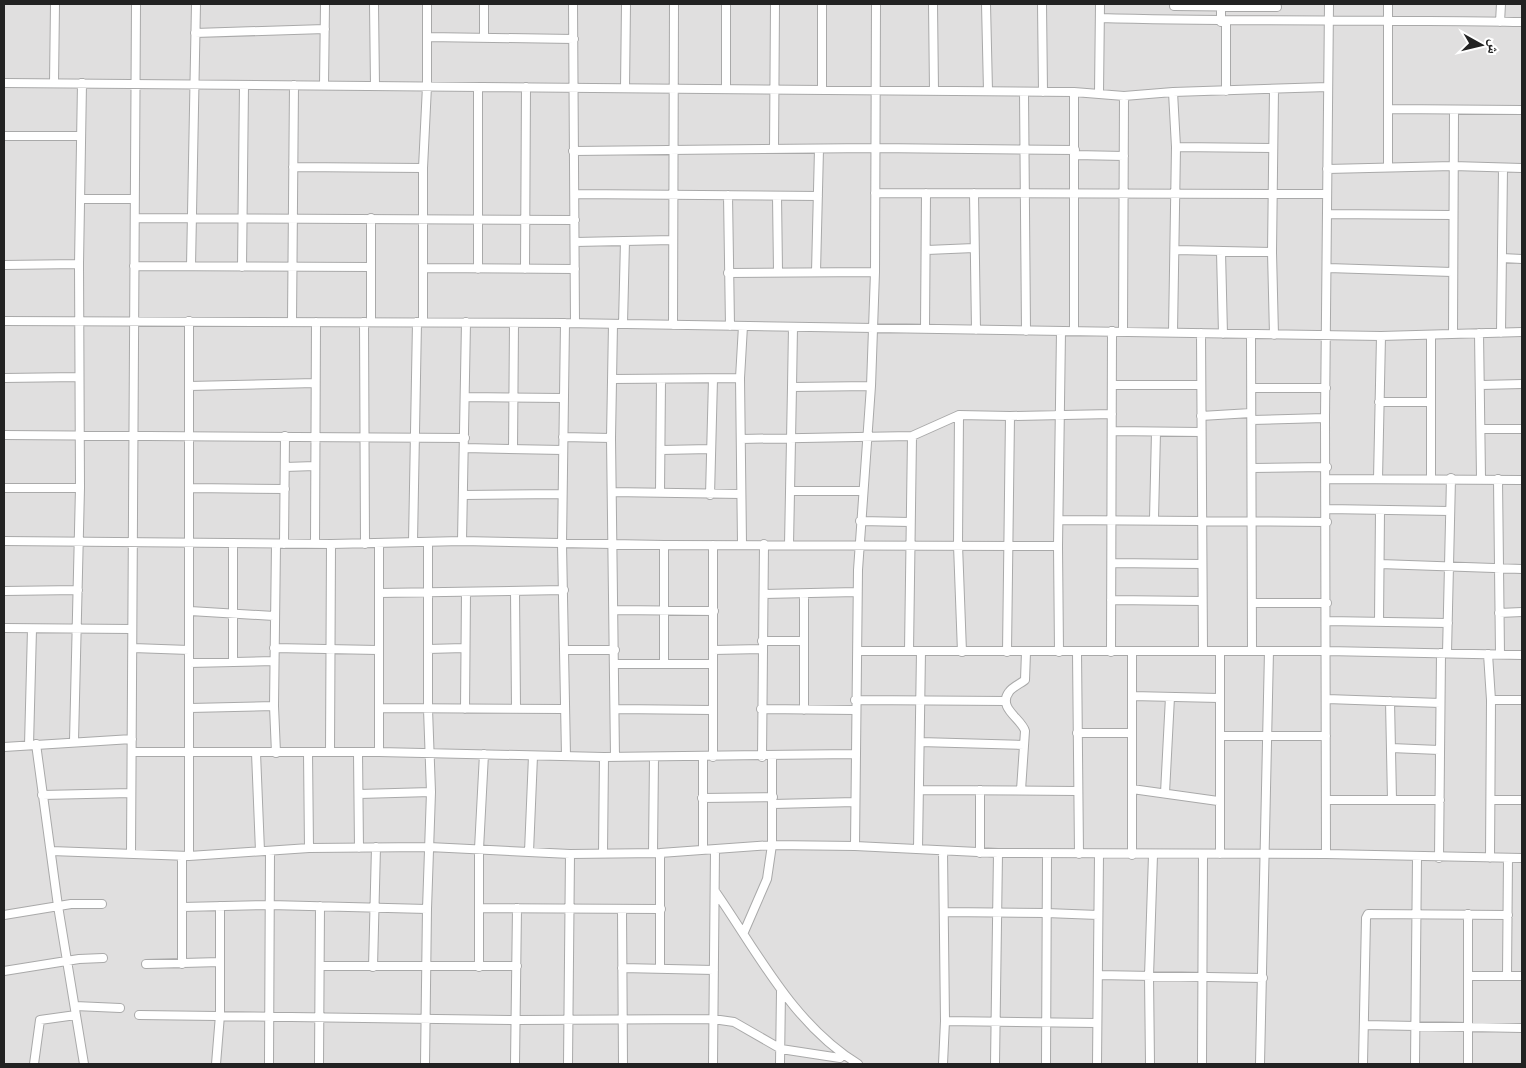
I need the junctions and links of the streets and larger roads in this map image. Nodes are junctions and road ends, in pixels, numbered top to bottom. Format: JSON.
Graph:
{"nodes":[{"id":1,"x":55,"y":4,"type":"edge"},
{"id":2,"x":136,"y":4,"type":"edge"},
{"id":3,"x":196,"y":4,"type":"edge"},
{"id":4,"x":325,"y":4,"type":"edge"},
{"id":5,"x":374,"y":4,"type":"edge"},
{"id":6,"x":427,"y":4,"type":"edge"},
{"id":7,"x":484,"y":4,"type":"edge"},
{"id":8,"x":573,"y":4,"type":"edge"},
{"id":9,"x":626,"y":4,"type":"edge"},
{"id":10,"x":674,"y":4,"type":"edge"},
{"id":11,"x":726,"y":4,"type":"edge"},
{"id":12,"x":775,"y":4,"type":"edge"},
{"id":13,"x":822,"y":4,"type":"edge"},
{"id":14,"x":876,"y":4,"type":"edge"},
{"id":15,"x":933,"y":4,"type":"edge"},
{"id":16,"x":986,"y":4,"type":"edge"},
{"id":17,"x":1042,"y":4,"type":"edge"},
{"id":18,"x":1100,"y":4,"type":"edge"},
{"id":19,"x":1329,"y":4,"type":"edge"},
{"id":20,"x":1388,"y":4,"type":"edge"},
{"id":21,"x":1501,"y":4,"type":"edge"},
{"id":22,"x":1174,"y":5,"type":"edge"},
{"id":23,"x":1193,"y":5,"type":"edge"},
{"id":24,"x":1221,"y":5,"type":"edge"},
{"id":25,"x":1249,"y":5,"type":"edge"},
{"id":26,"x":1266,"y":5,"type":"edge"},
{"id":27,"x":1277,"y":6,"type":"edge"},
{"id":28,"x":1100,"y":18,"type":"junction"},
{"id":29,"x":1329,"y":19,"type":"junction"},
{"id":30,"x":1173,"y":20,"type":"junction"},
{"id":31,"x":1278,"y":20,"type":"junction"},
{"id":32,"x":1388,"y":20,"type":"junction"},
{"id":33,"x":1193,"y":21,"type":"junction"},
{"id":34,"x":1266,"y":21,"type":"junction"},
{"id":35,"x":1223,"y":22,"type":"junction"},
{"id":36,"x":1248,"y":22,"type":"junction"},
{"id":37,"x":1500,"y":22,"type":"junction"},
{"id":38,"x":1522,"y":22,"type":"edge"},
{"id":39,"x":325,"y":29,"type":"junction"},
{"id":40,"x":195,"y":33,"type":"junction"},
{"id":41,"x":427,"y":37,"type":"junction"},
{"id":42,"x":484,"y":38,"type":"junction"},
{"id":43,"x":574,"y":38,"type":"junction"},
{"id":44,"x":4,"y":83,"type":"edge"},
{"id":45,"x":54,"y":83,"type":"junction"},
{"id":46,"x":82,"y":83,"type":"junction"},
{"id":47,"x":135,"y":84,"type":"junction"},
{"id":48,"x":194,"y":84,"type":"junction"},
{"id":49,"x":244,"y":85,"type":"junction"},
{"id":50,"x":294,"y":85,"type":"junction"},
{"id":51,"x":324,"y":86,"type":"junction"},
{"id":52,"x":375,"y":86,"type":"junction"},
{"id":53,"x":427,"y":86,"type":"junction"},
{"id":54,"x":478,"y":87,"type":"junction"},
{"id":55,"x":526,"y":87,"type":"junction"},
{"id":56,"x":575,"y":87,"type":"junction"},
{"id":57,"x":1328,"y":87,"type":"junction"},
{"id":58,"x":626,"y":88,"type":"junction"},
{"id":59,"x":675,"y":88,"type":"junction"},
{"id":60,"x":1274,"y":88,"type":"junction"},
{"id":61,"x":726,"y":89,"type":"junction"},
{"id":62,"x":775,"y":89,"type":"junction"},
{"id":63,"x":822,"y":90,"type":"junction"},
{"id":64,"x":875,"y":90,"type":"junction"},
{"id":65,"x":934,"y":91,"type":"junction"},
{"id":66,"x":988,"y":91,"type":"junction"},
{"id":67,"x":1226,"y":91,"type":"junction"},
{"id":68,"x":1024,"y":92,"type":"junction"},
{"id":69,"x":1043,"y":92,"type":"junction"},
{"id":70,"x":1074,"y":92,"type":"junction"},
{"id":71,"x":1173,"y":92,"type":"junction"},
{"id":72,"x":1099,"y":94,"type":"junction"},
{"id":73,"x":1124,"y":96,"type":"junction"},
{"id":74,"x":1388,"y":109,"type":"junction"},
{"id":75,"x":1454,"y":110,"type":"junction"},
{"id":76,"x":1522,"y":110,"type":"edge"},
{"id":77,"x":4,"y":136,"type":"edge"},
{"id":78,"x":81,"y":136,"type":"junction"},
{"id":79,"x":1176,"y":147,"type":"junction"},
{"id":80,"x":819,"y":148,"type":"junction"},
{"id":81,"x":875,"y":148,"type":"junction"},
{"id":82,"x":1273,"y":148,"type":"junction"},
{"id":83,"x":774,"y":149,"type":"junction"},
{"id":84,"x":675,"y":150,"type":"junction"},
{"id":85,"x":1023,"y":150,"type":"junction"},
{"id":86,"x":573,"y":151,"type":"junction"},
{"id":87,"x":1074,"y":153,"type":"junction"},
{"id":88,"x":1124,"y":156,"type":"junction"},
{"id":89,"x":1452,"y":166,"type":"junction"},
{"id":90,"x":292,"y":167,"type":"junction"},
{"id":91,"x":423,"y":168,"type":"junction"},
{"id":92,"x":1388,"y":168,"type":"junction"},
{"id":93,"x":1503,"y":168,"type":"junction"},
{"id":94,"x":1522,"y":168,"type":"edge"},
{"id":95,"x":1327,"y":169,"type":"junction"},
{"id":96,"x":926,"y":192,"type":"junction"},
{"id":97,"x":875,"y":193,"type":"junction"},
{"id":98,"x":974,"y":193,"type":"junction"},
{"id":99,"x":1023,"y":193,"type":"junction"},
{"id":100,"x":1075,"y":193,"type":"junction"},
{"id":101,"x":575,"y":194,"type":"junction"},
{"id":102,"x":1125,"y":194,"type":"junction"},
{"id":103,"x":1176,"y":194,"type":"junction"},
{"id":104,"x":1273,"y":194,"type":"junction"},
{"id":105,"x":1327,"y":194,"type":"junction"},
{"id":106,"x":674,"y":195,"type":"junction"},
{"id":107,"x":728,"y":195,"type":"junction"},
{"id":108,"x":777,"y":196,"type":"junction"},
{"id":109,"x":818,"y":196,"type":"junction"},
{"id":110,"x":81,"y":199,"type":"junction"},
{"id":111,"x":134,"y":199,"type":"junction"},
{"id":112,"x":1327,"y":214,"type":"junction"},
{"id":113,"x":1452,"y":215,"type":"junction"},
{"id":114,"x":192,"y":217,"type":"junction"},
{"id":115,"x":135,"y":218,"type":"junction"},
{"id":116,"x":243,"y":218,"type":"junction"},
{"id":117,"x":292,"y":218,"type":"junction"},
{"id":118,"x":371,"y":218,"type":"junction"},
{"id":119,"x":423,"y":218,"type":"junction"},
{"id":120,"x":478,"y":219,"type":"junction"},
{"id":121,"x":524,"y":220,"type":"junction"},
{"id":122,"x":575,"y":220,"type":"junction"},
{"id":123,"x":673,"y":240,"type":"junction"},
{"id":124,"x":625,"y":241,"type":"junction"},
{"id":125,"x":575,"y":242,"type":"junction"},
{"id":126,"x":974,"y":248,"type":"junction"},
{"id":127,"x":927,"y":250,"type":"junction"},
{"id":128,"x":1174,"y":250,"type":"junction"},
{"id":129,"x":1221,"y":252,"type":"junction"},
{"id":130,"x":1272,"y":252,"type":"junction"},
{"id":131,"x":1502,"y":258,"type":"junction"},
{"id":132,"x":1522,"y":259,"type":"edge"},
{"id":133,"x":79,"y":264,"type":"junction"},
{"id":134,"x":4,"y":265,"type":"edge"},
{"id":135,"x":134,"y":266,"type":"junction"},
{"id":136,"x":191,"y":266,"type":"junction"},
{"id":137,"x":242,"y":267,"type":"junction"},
{"id":138,"x":292,"y":267,"type":"junction"},
{"id":139,"x":371,"y":267,"type":"junction"},
{"id":140,"x":424,"y":268,"type":"junction"},
{"id":141,"x":478,"y":268,"type":"junction"},
{"id":142,"x":1328,"y":268,"type":"junction"},
{"id":143,"x":525,"y":269,"type":"junction"},
{"id":144,"x":575,"y":269,"type":"junction"},
{"id":145,"x":778,"y":271,"type":"junction"},
{"id":146,"x":816,"y":272,"type":"junction"},
{"id":147,"x":875,"y":272,"type":"junction"},
{"id":148,"x":1452,"y":272,"type":"junction"},
{"id":149,"x":728,"y":273,"type":"junction"},
{"id":150,"x":4,"y":321,"type":"edge"},
{"id":151,"x":79,"y":321,"type":"junction"},
{"id":152,"x":134,"y":321,"type":"junction"},
{"id":153,"x":189,"y":321,"type":"junction"},
{"id":154,"x":292,"y":322,"type":"junction"},
{"id":155,"x":316,"y":322,"type":"junction"},
{"id":156,"x":368,"y":322,"type":"junction"},
{"id":157,"x":420,"y":322,"type":"junction"},
{"id":158,"x":466,"y":322,"type":"junction"},
{"id":159,"x":514,"y":322,"type":"junction"},
{"id":160,"x":565,"y":323,"type":"junction"},
{"id":161,"x":575,"y":323,"type":"junction"},
{"id":162,"x":613,"y":324,"type":"junction"},
{"id":163,"x":623,"y":324,"type":"junction"},
{"id":164,"x":674,"y":325,"type":"junction"},
{"id":165,"x":730,"y":326,"type":"junction"},
{"id":166,"x":743,"y":326,"type":"junction"},
{"id":167,"x":793,"y":327,"type":"junction"},
{"id":168,"x":873,"y":328,"type":"junction"},
{"id":169,"x":925,"y":329,"type":"junction"},
{"id":170,"x":976,"y":330,"type":"junction"},
{"id":171,"x":1074,"y":330,"type":"junction"},
{"id":172,"x":1026,"y":331,"type":"junction"},
{"id":173,"x":1061,"y":331,"type":"junction"},
{"id":174,"x":1112,"y":331,"type":"junction"},
{"id":175,"x":1123,"y":331,"type":"junction"},
{"id":176,"x":1174,"y":332,"type":"junction"},
{"id":177,"x":1522,"y":332,"type":"edge"},
{"id":178,"x":1202,"y":333,"type":"junction"},
{"id":179,"x":1479,"y":333,"type":"junction"},
{"id":180,"x":1501,"y":333,"type":"junction"},
{"id":181,"x":1223,"y":334,"type":"junction"},
{"id":182,"x":1452,"y":334,"type":"junction"},
{"id":183,"x":1251,"y":335,"type":"junction"},
{"id":184,"x":1274,"y":335,"type":"junction"},
{"id":185,"x":1327,"y":335,"type":"junction"},
{"id":186,"x":1431,"y":335,"type":"junction"},
{"id":187,"x":1382,"y":336,"type":"junction"},
{"id":188,"x":79,"y":377,"type":"junction"},
{"id":189,"x":4,"y":378,"type":"edge"},
{"id":190,"x":713,"y":378,"type":"junction"},
{"id":191,"x":740,"y":378,"type":"junction"},
{"id":192,"x":612,"y":379,"type":"junction"},
{"id":193,"x":661,"y":379,"type":"junction"},
{"id":194,"x":315,"y":383,"type":"junction"},
{"id":195,"x":1522,"y":384,"type":"edge"},
{"id":196,"x":1112,"y":385,"type":"junction"},
{"id":197,"x":1201,"y":385,"type":"junction"},
{"id":198,"x":1481,"y":385,"type":"junction"},
{"id":199,"x":189,"y":386,"type":"junction"},
{"id":200,"x":871,"y":386,"type":"junction"},
{"id":201,"x":792,"y":387,"type":"junction"},
{"id":202,"x":1252,"y":388,"type":"junction"},
{"id":203,"x":1326,"y":388,"type":"junction"},
{"id":204,"x":465,"y":397,"type":"junction"},
{"id":205,"x":513,"y":398,"type":"junction"},
{"id":206,"x":563,"y":398,"type":"junction"},
{"id":207,"x":1379,"y":402,"type":"junction"},
{"id":208,"x":1431,"y":402,"type":"junction"},
{"id":209,"x":1112,"y":414,"type":"junction"},
{"id":210,"x":959,"y":415,"type":"junction"},
{"id":211,"x":1010,"y":416,"type":"junction"},
{"id":212,"x":1061,"y":416,"type":"junction"},
{"id":213,"x":1201,"y":416,"type":"junction"},
{"id":214,"x":1251,"y":417,"type":"junction"},
{"id":215,"x":1325,"y":418,"type":"junction"},
{"id":216,"x":1481,"y":429,"type":"junction"},
{"id":217,"x":1522,"y":429,"type":"edge"},
{"id":218,"x":1112,"y":431,"type":"junction"},
{"id":219,"x":1156,"y":432,"type":"junction"},
{"id":220,"x":1201,"y":432,"type":"junction"},
{"id":221,"x":4,"y":435,"type":"edge"},
{"id":222,"x":80,"y":435,"type":"junction"},
{"id":223,"x":133,"y":435,"type":"junction"},
{"id":224,"x":190,"y":436,"type":"junction"},
{"id":225,"x":286,"y":436,"type":"junction"},
{"id":226,"x":316,"y":436,"type":"junction"},
{"id":227,"x":912,"y":436,"type":"junction"},
{"id":228,"x":364,"y":437,"type":"junction"},
{"id":229,"x":415,"y":437,"type":"junction"},
{"id":230,"x":563,"y":437,"type":"junction"},
{"id":231,"x":867,"y":437,"type":"junction"},
{"id":232,"x":464,"y":438,"type":"junction"},
{"id":233,"x":611,"y":438,"type":"junction"},
{"id":234,"x":792,"y":438,"type":"junction"},
{"id":235,"x":741,"y":439,"type":"junction"},
{"id":236,"x":464,"y":448,"type":"junction"},
{"id":237,"x":513,"y":449,"type":"junction"},
{"id":238,"x":711,"y":449,"type":"junction"},
{"id":239,"x":563,"y":450,"type":"junction"},
{"id":240,"x":661,"y":450,"type":"junction"},
{"id":241,"x":316,"y":466,"type":"junction"},
{"id":242,"x":285,"y":467,"type":"junction"},
{"id":243,"x":1326,"y":467,"type":"junction"},
{"id":244,"x":1252,"y":468,"type":"junction"},
{"id":245,"x":1431,"y":478,"type":"junction"},
{"id":246,"x":1451,"y":478,"type":"junction"},
{"id":247,"x":1481,"y":478,"type":"junction"},
{"id":248,"x":1327,"y":479,"type":"junction"},
{"id":249,"x":1378,"y":479,"type":"junction"},
{"id":250,"x":1498,"y":479,"type":"junction"},
{"id":251,"x":1522,"y":480,"type":"edge"},
{"id":252,"x":4,"y":488,"type":"edge"},
{"id":253,"x":80,"y":488,"type":"junction"},
{"id":254,"x":190,"y":488,"type":"junction"},
{"id":255,"x":284,"y":489,"type":"junction"},
{"id":256,"x":791,"y":491,"type":"junction"},
{"id":257,"x":863,"y":491,"type":"junction"},
{"id":258,"x":612,"y":492,"type":"junction"},
{"id":259,"x":660,"y":492,"type":"junction"},
{"id":260,"x":562,"y":494,"type":"junction"},
{"id":261,"x":741,"y":494,"type":"junction"},
{"id":262,"x":464,"y":495,"type":"junction"},
{"id":263,"x":710,"y":495,"type":"junction"},
{"id":264,"x":1327,"y":509,"type":"junction"},
{"id":265,"x":1380,"y":511,"type":"junction"},
{"id":266,"x":1450,"y":511,"type":"junction"},
{"id":267,"x":1112,"y":519,"type":"junction"},
{"id":268,"x":1154,"y":519,"type":"junction"},
{"id":269,"x":1059,"y":520,"type":"junction"},
{"id":270,"x":1201,"y":520,"type":"junction"},
{"id":271,"x":860,"y":521,"type":"junction"},
{"id":272,"x":1251,"y":521,"type":"junction"},
{"id":273,"x":910,"y":522,"type":"junction"},
{"id":274,"x":1327,"y":522,"type":"junction"},
{"id":275,"x":4,"y":541,"type":"edge"},
{"id":276,"x":79,"y":541,"type":"junction"},
{"id":277,"x":462,"y":541,"type":"junction"},
{"id":278,"x":133,"y":542,"type":"junction"},
{"id":279,"x":413,"y":542,"type":"junction"},
{"id":280,"x":428,"y":542,"type":"junction"},
{"id":281,"x":232,"y":543,"type":"junction"},
{"id":282,"x":191,"y":544,"type":"junction"},
{"id":283,"x":280,"y":544,"type":"junction"},
{"id":284,"x":315,"y":544,"type":"junction"},
{"id":285,"x":331,"y":544,"type":"junction"},
{"id":286,"x":365,"y":544,"type":"junction"},
{"id":287,"x":379,"y":544,"type":"junction"},
{"id":288,"x":562,"y":544,"type":"junction"},
{"id":289,"x":613,"y":544,"type":"junction"},
{"id":290,"x":742,"y":544,"type":"junction"},
{"id":291,"x":764,"y":544,"type":"junction"},
{"id":292,"x":664,"y":545,"type":"junction"},
{"id":293,"x":713,"y":545,"type":"junction"},
{"id":294,"x":789,"y":545,"type":"junction"},
{"id":295,"x":859,"y":545,"type":"junction"},
{"id":296,"x":909,"y":545,"type":"junction"},
{"id":297,"x":958,"y":545,"type":"junction"},
{"id":298,"x":1008,"y":545,"type":"junction"},
{"id":299,"x":1058,"y":546,"type":"junction"},
{"id":300,"x":1112,"y":563,"type":"junction"},
{"id":301,"x":1202,"y":564,"type":"junction"},
{"id":302,"x":1380,"y":564,"type":"junction"},
{"id":303,"x":1449,"y":566,"type":"junction"},
{"id":304,"x":1499,"y":569,"type":"junction"},
{"id":305,"x":1522,"y":569,"type":"edge"},
{"id":306,"x":78,"y":590,"type":"junction"},
{"id":307,"x":564,"y":590,"type":"junction"},
{"id":308,"x":4,"y":591,"type":"edge"},
{"id":309,"x":515,"y":591,"type":"junction"},
{"id":310,"x":466,"y":592,"type":"junction"},
{"id":311,"x":857,"y":592,"type":"junction"},
{"id":312,"x":379,"y":593,"type":"junction"},
{"id":313,"x":427,"y":593,"type":"junction"},
{"id":314,"x":764,"y":594,"type":"junction"},
{"id":315,"x":804,"y":594,"type":"junction"},
{"id":316,"x":1112,"y":600,"type":"junction"},
{"id":317,"x":1202,"y":601,"type":"junction"},
{"id":318,"x":1252,"y":603,"type":"junction"},
{"id":319,"x":1326,"y":603,"type":"junction"},
{"id":320,"x":614,"y":610,"type":"junction"},
{"id":321,"x":663,"y":610,"type":"junction"},
{"id":322,"x":190,"y":611,"type":"junction"},
{"id":323,"x":714,"y":611,"type":"junction"},
{"id":324,"x":1522,"y":612,"type":"edge"},
{"id":325,"x":233,"y":613,"type":"junction"},
{"id":326,"x":1499,"y":613,"type":"junction"},
{"id":327,"x":274,"y":616,"type":"junction"},
{"id":328,"x":1327,"y":621,"type":"junction"},
{"id":329,"x":1379,"y":621,"type":"junction"},
{"id":330,"x":1448,"y":622,"type":"junction"},
{"id":331,"x":4,"y":628,"type":"edge"},
{"id":332,"x":32,"y":629,"type":"junction"},
{"id":333,"x":132,"y":629,"type":"junction"},
{"id":334,"x":77,"y":630,"type":"junction"},
{"id":335,"x":804,"y":641,"type":"junction"},
{"id":336,"x":762,"y":645,"type":"junction"},
{"id":337,"x":133,"y":648,"type":"junction"},
{"id":338,"x":274,"y":648,"type":"junction"},
{"id":339,"x":464,"y":648,"type":"junction"},
{"id":340,"x":330,"y":649,"type":"junction"},
{"id":341,"x":428,"y":649,"type":"junction"},
{"id":342,"x":189,"y":650,"type":"junction"},
{"id":343,"x":378,"y":650,"type":"junction"},
{"id":344,"x":564,"y":650,"type":"junction"},
{"id":345,"x":615,"y":650,"type":"junction"},
{"id":346,"x":713,"y":650,"type":"junction"},
{"id":347,"x":1203,"y":650,"type":"junction"},
{"id":348,"x":858,"y":651,"type":"junction"},
{"id":349,"x":909,"y":651,"type":"junction"},
{"id":350,"x":921,"y":651,"type":"junction"},
{"id":351,"x":1220,"y":651,"type":"junction"},
{"id":352,"x":1252,"y":651,"type":"junction"},
{"id":353,"x":1326,"y":651,"type":"junction"},
{"id":354,"x":962,"y":652,"type":"junction"},
{"id":355,"x":1008,"y":652,"type":"junction"},
{"id":356,"x":1026,"y":652,"type":"junction"},
{"id":357,"x":1059,"y":652,"type":"junction"},
{"id":358,"x":1077,"y":652,"type":"junction"},
{"id":359,"x":1111,"y":652,"type":"junction"},
{"id":360,"x":1132,"y":652,"type":"junction"},
{"id":361,"x":1269,"y":652,"type":"junction"},
{"id":362,"x":1444,"y":653,"type":"junction"},
{"id":363,"x":1488,"y":654,"type":"junction"},
{"id":364,"x":1500,"y":654,"type":"junction"},
{"id":365,"x":1522,"y":654,"type":"edge"},
{"id":366,"x":274,"y":661,"type":"junction"},
{"id":367,"x":233,"y":662,"type":"junction"},
{"id":368,"x":190,"y":664,"type":"junction"},
{"id":369,"x":615,"y":664,"type":"junction"},
{"id":370,"x":664,"y":664,"type":"junction"},
{"id":371,"x":712,"y":664,"type":"junction"},
{"id":372,"x":1132,"y":696,"type":"junction"},
{"id":373,"x":1170,"y":697,"type":"junction"},
{"id":374,"x":1219,"y":698,"type":"junction"},
{"id":375,"x":1327,"y":699,"type":"junction"},
{"id":376,"x":855,"y":700,"type":"junction"},
{"id":377,"x":1491,"y":700,"type":"junction"},
{"id":378,"x":1522,"y":700,"type":"edge"},
{"id":379,"x":1006,"y":701,"type":"junction"},
{"id":380,"x":1390,"y":701,"type":"junction"},
{"id":381,"x":921,"y":702,"type":"junction"},
{"id":382,"x":1440,"y":703,"type":"junction"},
{"id":383,"x":274,"y":706,"type":"junction"},
{"id":384,"x":190,"y":708,"type":"junction"},
{"id":385,"x":379,"y":708,"type":"junction"},
{"id":386,"x":516,"y":708,"type":"junction"},
{"id":387,"x":564,"y":708,"type":"junction"},
{"id":388,"x":428,"y":709,"type":"junction"},
{"id":389,"x":465,"y":709,"type":"junction"},
{"id":390,"x":615,"y":709,"type":"junction"},
{"id":391,"x":761,"y":709,"type":"junction"},
{"id":392,"x":712,"y":710,"type":"junction"},
{"id":393,"x":804,"y":710,"type":"junction"},
{"id":394,"x":855,"y":710,"type":"junction"},
{"id":395,"x":1077,"y":732,"type":"junction"},
{"id":396,"x":1132,"y":733,"type":"junction"},
{"id":397,"x":1220,"y":736,"type":"junction"},
{"id":398,"x":1269,"y":736,"type":"junction"},
{"id":399,"x":1326,"y":736,"type":"junction"},
{"id":400,"x":132,"y":739,"type":"junction"},
{"id":401,"x":74,"y":742,"type":"junction"},
{"id":402,"x":920,"y":742,"type":"junction"},
{"id":403,"x":32,"y":744,"type":"junction"},
{"id":404,"x":1024,"y":745,"type":"junction"},
{"id":405,"x":4,"y":747,"type":"edge"},
{"id":406,"x":1391,"y":748,"type":"junction"},
{"id":407,"x":1439,"y":750,"type":"junction"},
{"id":408,"x":132,"y":752,"type":"junction"},
{"id":409,"x":189,"y":752,"type":"junction"},
{"id":410,"x":276,"y":752,"type":"junction"},
{"id":411,"x":308,"y":752,"type":"junction"},
{"id":412,"x":330,"y":752,"type":"junction"},
{"id":413,"x":379,"y":752,"type":"junction"},
{"id":414,"x":431,"y":752,"type":"junction"},
{"id":415,"x":256,"y":753,"type":"junction"},
{"id":416,"x":358,"y":753,"type":"junction"},
{"id":417,"x":484,"y":754,"type":"junction"},
{"id":418,"x":856,"y":754,"type":"junction"},
{"id":419,"x":533,"y":756,"type":"junction"},
{"id":420,"x":566,"y":756,"type":"junction"},
{"id":421,"x":762,"y":756,"type":"junction"},
{"id":422,"x":772,"y":756,"type":"junction"},
{"id":423,"x":604,"y":757,"type":"junction"},
{"id":424,"x":615,"y":757,"type":"junction"},
{"id":425,"x":654,"y":757,"type":"junction"},
{"id":426,"x":703,"y":757,"type":"junction"},
{"id":427,"x":713,"y":757,"type":"junction"},
{"id":428,"x":1132,"y":789,"type":"junction"},
{"id":429,"x":920,"y":790,"type":"junction"},
{"id":430,"x":980,"y":790,"type":"junction"},
{"id":431,"x":1021,"y":790,"type":"junction"},
{"id":432,"x":431,"y":792,"type":"junction"},
{"id":433,"x":1077,"y":792,"type":"junction"},
{"id":434,"x":132,"y":793,"type":"junction"},
{"id":435,"x":1165,"y":793,"type":"junction"},
{"id":436,"x":359,"y":794,"type":"junction"},
{"id":437,"x":42,"y":795,"type":"junction"},
{"id":438,"x":702,"y":798,"type":"junction"},
{"id":439,"x":1218,"y":800,"type":"junction"},
{"id":440,"x":1326,"y":800,"type":"junction"},
{"id":441,"x":1392,"y":800,"type":"junction"},
{"id":442,"x":1440,"y":800,"type":"junction"},
{"id":443,"x":1491,"y":800,"type":"junction"},
{"id":444,"x":1522,"y":800,"type":"edge"},
{"id":445,"x":773,"y":801,"type":"junction"},
{"id":446,"x":855,"y":802,"type":"junction"},
{"id":447,"x":772,"y":845,"type":"junction"},
{"id":448,"x":855,"y":846,"type":"junction"},
{"id":449,"x":376,"y":847,"type":"junction"},
{"id":450,"x":430,"y":847,"type":"junction"},
{"id":451,"x":309,"y":848,"type":"junction"},
{"id":452,"x":359,"y":848,"type":"junction"},
{"id":453,"x":479,"y":849,"type":"junction"},
{"id":454,"x":918,"y":849,"type":"junction"},
{"id":455,"x":703,"y":850,"type":"junction"},
{"id":456,"x":715,"y":850,"type":"junction"},
{"id":457,"x":51,"y":851,"type":"junction"},
{"id":458,"x":260,"y":851,"type":"junction"},
{"id":459,"x":270,"y":851,"type":"junction"},
{"id":460,"x":943,"y":851,"type":"junction"},
{"id":461,"x":529,"y":852,"type":"junction"},
{"id":462,"x":603,"y":853,"type":"junction"},
{"id":463,"x":657,"y":853,"type":"junction"},
{"id":464,"x":980,"y":853,"type":"junction"},
{"id":465,"x":998,"y":853,"type":"junction"},
{"id":466,"x":131,"y":854,"type":"junction"},
{"id":467,"x":570,"y":854,"type":"junction"},
{"id":468,"x":1047,"y":854,"type":"junction"},
{"id":469,"x":1079,"y":854,"type":"junction"},
{"id":470,"x":1099,"y":854,"type":"junction"},
{"id":471,"x":1203,"y":854,"type":"junction"},
{"id":472,"x":1220,"y":854,"type":"junction"},
{"id":473,"x":1265,"y":854,"type":"junction"},
{"id":474,"x":1326,"y":854,"type":"junction"},
{"id":475,"x":1132,"y":855,"type":"junction"},
{"id":476,"x":1153,"y":855,"type":"junction"},
{"id":477,"x":186,"y":856,"type":"junction"},
{"id":478,"x":1417,"y":857,"type":"junction"},
{"id":479,"x":1439,"y":858,"type":"junction"},
{"id":480,"x":1490,"y":858,"type":"junction"},
{"id":481,"x":1508,"y":858,"type":"junction"},
{"id":482,"x":1522,"y":858,"type":"edge"},
{"id":483,"x":715,"y":891,"type":"junction"},
{"id":484,"x":102,"y":904,"type":"dead end"},
{"id":485,"x":270,"y":905,"type":"junction"},
{"id":486,"x":58,"y":906,"type":"junction"},
{"id":487,"x":220,"y":906,"type":"junction"},
{"id":488,"x":320,"y":906,"type":"junction"},
{"id":489,"x":182,"y":907,"type":"junction"},
{"id":490,"x":375,"y":907,"type":"junction"},
{"id":491,"x":479,"y":908,"type":"junction"},
{"id":492,"x":517,"y":908,"type":"junction"},
{"id":493,"x":426,"y":909,"type":"junction"},
{"id":494,"x":661,"y":909,"type":"junction"},
{"id":495,"x":568,"y":910,"type":"junction"},
{"id":496,"x":622,"y":910,"type":"junction"},
{"id":497,"x":944,"y":912,"type":"junction"},
{"id":498,"x":1046,"y":912,"type":"junction"},
{"id":499,"x":997,"y":913,"type":"junction"},
{"id":500,"x":1416,"y":914,"type":"junction"},
{"id":501,"x":1468,"y":914,"type":"junction"},
{"id":502,"x":4,"y":915,"type":"edge"},
{"id":503,"x":1098,"y":915,"type":"junction"},
{"id":504,"x":1508,"y":915,"type":"junction"},
{"id":505,"x":744,"y":932,"type":"junction"},
{"id":506,"x":104,"y":958,"type":"dead end"},
{"id":507,"x":67,"y":961,"type":"junction"},
{"id":508,"x":220,"y":962,"type":"junction"},
{"id":509,"x":146,"y":964,"type":"dead end"},
{"id":510,"x":182,"y":964,"type":"junction"},
{"id":511,"x":320,"y":966,"type":"junction"},
{"id":512,"x":517,"y":966,"type":"junction"},
{"id":513,"x":373,"y":967,"type":"junction"},
{"id":514,"x":479,"y":967,"type":"junction"},
{"id":515,"x":426,"y":968,"type":"junction"},
{"id":516,"x":622,"y":968,"type":"junction"},
{"id":517,"x":660,"y":968,"type":"junction"},
{"id":518,"x":714,"y":970,"type":"junction"},
{"id":519,"x":4,"y":971,"type":"edge"},
{"id":520,"x":1098,"y":975,"type":"junction"},
{"id":521,"x":1149,"y":976,"type":"junction"},
{"id":522,"x":1468,"y":976,"type":"junction"},
{"id":523,"x":1507,"y":976,"type":"junction"},
{"id":524,"x":1522,"y":976,"type":"edge"},
{"id":525,"x":1201,"y":977,"type":"junction"},
{"id":526,"x":1263,"y":978,"type":"junction"},
{"id":527,"x":781,"y":991,"type":"junction"},
{"id":528,"x":75,"y":1006,"type":"junction"},
{"id":529,"x":120,"y":1008,"type":"dead end"},
{"id":530,"x":76,"y":1015,"type":"junction"},
{"id":531,"x":140,"y":1015,"type":"dead end"},
{"id":532,"x":220,"y":1016,"type":"junction"},
{"id":533,"x":270,"y":1018,"type":"junction"},
{"id":534,"x":320,"y":1018,"type":"junction"},
{"id":535,"x":426,"y":1019,"type":"junction"},
{"id":536,"x":570,"y":1019,"type":"junction"},
{"id":537,"x":713,"y":1019,"type":"junction"},
{"id":538,"x":517,"y":1020,"type":"junction"},
{"id":539,"x":622,"y":1020,"type":"junction"},
{"id":540,"x":945,"y":1021,"type":"junction"},
{"id":541,"x":1046,"y":1023,"type":"junction"},
{"id":542,"x":1097,"y":1023,"type":"junction"},
{"id":543,"x":995,"y":1024,"type":"junction"},
{"id":544,"x":1364,"y":1025,"type":"junction"},
{"id":545,"x":1415,"y":1026,"type":"junction"},
{"id":546,"x":1468,"y":1027,"type":"junction"},
{"id":547,"x":1522,"y":1028,"type":"edge"},
{"id":548,"x":781,"y":1049,"type":"junction"},
{"id":549,"x":840,"y":1058,"type":"edge"},
{"id":550,"x":34,"y":1064,"type":"edge"},
{"id":551,"x":84,"y":1064,"type":"edge"},
{"id":552,"x":216,"y":1064,"type":"edge"},
{"id":553,"x":269,"y":1064,"type":"edge"},
{"id":554,"x":319,"y":1064,"type":"edge"},
{"id":555,"x":425,"y":1064,"type":"edge"},
{"id":556,"x":515,"y":1064,"type":"edge"},
{"id":557,"x":568,"y":1064,"type":"edge"},
{"id":558,"x":622,"y":1064,"type":"edge"},
{"id":559,"x":713,"y":1064,"type":"edge"},
{"id":560,"x":780,"y":1064,"type":"edge"},
{"id":561,"x":858,"y":1064,"type":"edge"},
{"id":562,"x":943,"y":1064,"type":"edge"},
{"id":563,"x":995,"y":1064,"type":"edge"},
{"id":564,"x":1046,"y":1064,"type":"edge"},
{"id":565,"x":1097,"y":1064,"type":"edge"},
{"id":566,"x":1150,"y":1064,"type":"edge"},
{"id":567,"x":1202,"y":1064,"type":"edge"},
{"id":568,"x":1260,"y":1064,"type":"edge"},
{"id":569,"x":1363,"y":1064,"type":"edge"},
{"id":570,"x":1414,"y":1064,"type":"edge"},
{"id":571,"x":1468,"y":1064,"type":"edge"}],
"edges":[{"from":1,"to":45,"type":"street"},
{"from":2,"to":47,"type":"street"},
{"from":3,"to":40,"type":"street"},
{"from":4,"to":39,"type":"street"},
{"from":5,"to":52,"type":"street"},
{"from":6,"to":41,"type":"street"},
{"from":7,"to":42,"type":"street"},
{"from":8,"to":43,"type":"street"},
{"from":9,"to":58,"type":"street"},
{"from":10,"to":59,"type":"street"},
{"from":11,"to":61,"type":"street"},
{"from":12,"to":62,"type":"street"},
{"from":13,"to":63,"type":"street"},
{"from":14,"to":64,"type":"street"},
{"from":15,"to":65,"type":"street"},
{"from":16,"to":66,"type":"street"},
{"from":17,"to":69,"type":"street"},
{"from":18,"to":28,"type":"street"},
{"from":19,"to":29,"type":"street"},
{"from":20,"to":32,"type":"street"},
{"from":21,"to":37,"type":"street"},
{"from":22,"to":23,"type":"street"},
{"from":22,"to":30,"type":"street"},
{"from":23,"to":24,"type":"street"},
{"from":23,"to":33,"type":"street"},
{"from":24,"to":25,"type":"street"},
{"from":24,"to":35,"type":"street"},
{"from":25,"to":26,"type":"street"},
{"from":25,"to":36,"type":"street"},
{"from":26,"to":27,"type":"street"},
{"from":26,"to":34,"type":"street"},
{"from":27,"to":31,"type":"street"},
{"from":28,"to":30,"type":"street"},
{"from":28,"to":72,"type":"street"},
{"from":29,"to":31,"type":"street"},
{"from":29,"to":32,"type":"street"},
{"from":29,"to":57,"type":"street"},
{"from":30,"to":33,"type":"street"},
{"from":31,"to":34,"type":"street"},
{"from":32,"to":37,"type":"street"},
{"from":32,"to":74,"type":"street"},
{"from":33,"to":35,"type":"street"},
{"from":34,"to":36,"type":"street"},
{"from":35,"to":36,"type":"street"},
{"from":35,"to":67,"type":"street"},
{"from":37,"to":38,"type":"street"},
{"from":39,"to":40,"type":"street"},
{"from":39,"to":51,"type":"street"},
{"from":40,"to":48,"type":"street"},
{"from":41,"to":42,"type":"street"},
{"from":41,"to":53,"type":"street"},
{"from":42,"to":43,"type":"street"},
{"from":43,"to":56,"type":"street"},
{"from":44,"to":45,"type":"street"},
{"from":45,"to":46,"type":"street"},
{"from":46,"to":47,"type":"street"},
{"from":46,"to":78,"type":"street"},
{"from":47,"to":48,"type":"street"},
{"from":47,"to":111,"type":"street"},
{"from":48,"to":49,"type":"street"},
{"from":48,"to":114,"type":"street"},
{"from":49,"to":50,"type":"street"},
{"from":49,"to":116,"type":"street"},
{"from":50,"to":51,"type":"street"},
{"from":50,"to":90,"type":"street"},
{"from":51,"to":52,"type":"street"},
{"from":52,"to":53,"type":"street"},
{"from":53,"to":54,"type":"street"},
{"from":53,"to":91,"type":"street"},
{"from":54,"to":55,"type":"street"},
{"from":54,"to":120,"type":"street"},
{"from":55,"to":56,"type":"street"},
{"from":55,"to":121,"type":"street"},
{"from":56,"to":58,"type":"street"},
{"from":56,"to":86,"type":"street"},
{"from":57,"to":60,"type":"street"},
{"from":57,"to":95,"type":"street"},
{"from":58,"to":59,"type":"street"},
{"from":59,"to":61,"type":"street"},
{"from":59,"to":84,"type":"street"},
{"from":60,"to":67,"type":"street"},
{"from":60,"to":82,"type":"street"},
{"from":61,"to":62,"type":"street"},
{"from":62,"to":63,"type":"street"},
{"from":62,"to":83,"type":"street"},
{"from":63,"to":64,"type":"street"},
{"from":64,"to":65,"type":"street"},
{"from":64,"to":81,"type":"street"},
{"from":65,"to":66,"type":"street"},
{"from":66,"to":68,"type":"street"},
{"from":67,"to":71,"type":"street"},
{"from":68,"to":69,"type":"street"},
{"from":68,"to":85,"type":"street"},
{"from":69,"to":70,"type":"street"},
{"from":70,"to":72,"type":"street"},
{"from":70,"to":87,"type":"street"},
{"from":71,"to":73,"type":"street"},
{"from":71,"to":79,"type":"street"},
{"from":72,"to":73,"type":"street"},
{"from":73,"to":88,"type":"street"},
{"from":74,"to":75,"type":"street"},
{"from":74,"to":92,"type":"street"},
{"from":75,"to":76,"type":"street"},
{"from":75,"to":89,"type":"street"},
{"from":77,"to":78,"type":"street"},
{"from":78,"to":110,"type":"street"},
{"from":79,"to":82,"type":"street"},
{"from":79,"to":103,"type":"street"},
{"from":80,"to":81,"type":"street"},
{"from":80,"to":83,"type":"street"},
{"from":80,"to":109,"type":"street"},
{"from":81,"to":85,"type":"street"},
{"from":81,"to":97,"type":"street"},
{"from":82,"to":104,"type":"street"},
{"from":83,"to":84,"type":"street"},
{"from":84,"to":86,"type":"street"},
{"from":84,"to":106,"type":"street"},
{"from":85,"to":87,"type":"street"},
{"from":85,"to":99,"type":"street"},
{"from":86,"to":101,"type":"street"},
{"from":87,"to":88,"type":"street"},
{"from":87,"to":100,"type":"street"},
{"from":88,"to":102,"type":"street"},
{"from":89,"to":92,"type":"street"},
{"from":89,"to":93,"type":"street"},
{"from":89,"to":113,"type":"street"},
{"from":90,"to":91,"type":"street"},
{"from":90,"to":117,"type":"street"},
{"from":91,"to":119,"type":"street"},
{"from":92,"to":95,"type":"street"},
{"from":93,"to":94,"type":"street"},
{"from":93,"to":131,"type":"street"},
{"from":95,"to":105,"type":"street"},
{"from":96,"to":97,"type":"street"},
{"from":96,"to":98,"type":"street"},
{"from":96,"to":127,"type":"street"},
{"from":97,"to":147,"type":"street"},
{"from":98,"to":99,"type":"street"},
{"from":98,"to":126,"type":"street"},
{"from":99,"to":100,"type":"street"},
{"from":99,"to":172,"type":"street"},
{"from":100,"to":102,"type":"street"},
{"from":100,"to":171,"type":"street"},
{"from":101,"to":106,"type":"street"},
{"from":101,"to":122,"type":"street"},
{"from":102,"to":103,"type":"street"},
{"from":102,"to":175,"type":"street"},
{"from":103,"to":104,"type":"street"},
{"from":103,"to":128,"type":"street"},
{"from":104,"to":105,"type":"street"},
{"from":104,"to":130,"type":"street"},
{"from":105,"to":112,"type":"street"},
{"from":106,"to":107,"type":"street"},
{"from":106,"to":123,"type":"street"},
{"from":107,"to":108,"type":"street"},
{"from":107,"to":149,"type":"street"},
{"from":108,"to":109,"type":"street"},
{"from":108,"to":145,"type":"street"},
{"from":109,"to":146,"type":"street"},
{"from":110,"to":111,"type":"street"},
{"from":110,"to":133,"type":"street"},
{"from":111,"to":115,"type":"street"},
{"from":112,"to":113,"type":"street"},
{"from":112,"to":142,"type":"street"},
{"from":113,"to":148,"type":"street"},
{"from":114,"to":115,"type":"street"},
{"from":114,"to":116,"type":"street"},
{"from":114,"to":136,"type":"street"},
{"from":115,"to":135,"type":"street"},
{"from":116,"to":117,"type":"street"},
{"from":116,"to":137,"type":"street"},
{"from":117,"to":118,"type":"street"},
{"from":117,"to":138,"type":"street"},
{"from":118,"to":119,"type":"street"},
{"from":118,"to":139,"type":"street"},
{"from":119,"to":120,"type":"street"},
{"from":119,"to":140,"type":"street"},
{"from":120,"to":121,"type":"street"},
{"from":120,"to":141,"type":"street"},
{"from":121,"to":122,"type":"street"},
{"from":121,"to":143,"type":"street"},
{"from":122,"to":125,"type":"street"},
{"from":123,"to":124,"type":"street"},
{"from":123,"to":164,"type":"street"},
{"from":124,"to":125,"type":"street"},
{"from":124,"to":163,"type":"street"},
{"from":125,"to":144,"type":"street"},
{"from":126,"to":127,"type":"street"},
{"from":126,"to":170,"type":"street"},
{"from":127,"to":169,"type":"street"},
{"from":128,"to":129,"type":"street"},
{"from":128,"to":176,"type":"street"},
{"from":129,"to":130,"type":"street"},
{"from":129,"to":181,"type":"street"},
{"from":130,"to":184,"type":"street"},
{"from":131,"to":132,"type":"street"},
{"from":131,"to":180,"type":"street"},
{"from":133,"to":134,"type":"street"},
{"from":133,"to":151,"type":"street"},
{"from":135,"to":136,"type":"street"},
{"from":135,"to":152,"type":"street"},
{"from":136,"to":137,"type":"street"},
{"from":137,"to":138,"type":"street"},
{"from":138,"to":139,"type":"street"},
{"from":138,"to":154,"type":"street"},
{"from":139,"to":156,"type":"street"},
{"from":140,"to":141,"type":"street"},
{"from":140,"to":157,"type":"street"},
{"from":141,"to":143,"type":"street"},
{"from":142,"to":148,"type":"street"},
{"from":142,"to":185,"type":"street"},
{"from":143,"to":144,"type":"street"},
{"from":144,"to":161,"type":"street"},
{"from":145,"to":146,"type":"street"},
{"from":145,"to":149,"type":"street"},
{"from":146,"to":147,"type":"street"},
{"from":147,"to":168,"type":"street"},
{"from":148,"to":182,"type":"street"},
{"from":149,"to":165,"type":"street"},
{"from":150,"to":151,"type":"street"},
{"from":151,"to":152,"type":"street"},
{"from":151,"to":188,"type":"street"},
{"from":152,"to":153,"type":"street"},
{"from":152,"to":223,"type":"street"},
{"from":153,"to":154,"type":"street"},
{"from":153,"to":199,"type":"street"},
{"from":154,"to":155,"type":"street"},
{"from":155,"to":156,"type":"street"},
{"from":155,"to":194,"type":"street"},
{"from":156,"to":157,"type":"street"},
{"from":156,"to":228,"type":"street"},
{"from":157,"to":158,"type":"street"},
{"from":157,"to":229,"type":"street"},
{"from":158,"to":159,"type":"street"},
{"from":158,"to":204,"type":"street"},
{"from":159,"to":160,"type":"street"},
{"from":159,"to":205,"type":"street"},
{"from":160,"to":161,"type":"street"},
{"from":160,"to":206,"type":"street"},
{"from":161,"to":162,"type":"street"},
{"from":162,"to":163,"type":"street"},
{"from":162,"to":192,"type":"street"},
{"from":163,"to":164,"type":"street"},
{"from":164,"to":165,"type":"street"},
{"from":165,"to":166,"type":"street"},
{"from":166,"to":167,"type":"street"},
{"from":166,"to":191,"type":"street"},
{"from":167,"to":168,"type":"street"},
{"from":167,"to":201,"type":"street"},
{"from":168,"to":169,"type":"street"},
{"from":168,"to":200,"type":"street"},
{"from":169,"to":170,"type":"street"},
{"from":170,"to":172,"type":"street"},
{"from":171,"to":173,"type":"street"},
{"from":171,"to":174,"type":"street"},
{"from":172,"to":173,"type":"street"},
{"from":173,"to":212,"type":"street"},
{"from":174,"to":175,"type":"street"},
{"from":174,"to":196,"type":"street"},
{"from":175,"to":176,"type":"street"},
{"from":176,"to":178,"type":"street"},
{"from":177,"to":180,"type":"street"},
{"from":178,"to":181,"type":"street"},
{"from":178,"to":197,"type":"street"},
{"from":179,"to":180,"type":"street"},
{"from":179,"to":182,"type":"street"},
{"from":179,"to":198,"type":"street"},
{"from":181,"to":183,"type":"street"},
{"from":182,"to":186,"type":"street"},
{"from":183,"to":184,"type":"street"},
{"from":183,"to":202,"type":"street"},
{"from":184,"to":185,"type":"street"},
{"from":185,"to":187,"type":"street"},
{"from":185,"to":203,"type":"street"},
{"from":186,"to":187,"type":"street"},
{"from":186,"to":208,"type":"street"},
{"from":187,"to":207,"type":"street"},
{"from":188,"to":189,"type":"street"},
{"from":188,"to":222,"type":"street"},
{"from":190,"to":191,"type":"street"},
{"from":190,"to":193,"type":"street"},
{"from":190,"to":238,"type":"street"},
{"from":191,"to":235,"type":"street"},
{"from":192,"to":193,"type":"street"},
{"from":192,"to":233,"type":"street"},
{"from":193,"to":240,"type":"street"},
{"from":194,"to":199,"type":"street"},
{"from":194,"to":226,"type":"street"},
{"from":195,"to":198,"type":"street"},
{"from":196,"to":197,"type":"street"},
{"from":196,"to":209,"type":"street"},
{"from":197,"to":213,"type":"street"},
{"from":198,"to":216,"type":"street"},
{"from":199,"to":224,"type":"street"},
{"from":200,"to":201,"type":"street"},
{"from":200,"to":231,"type":"street"},
{"from":201,"to":234,"type":"street"},
{"from":202,"to":203,"type":"street"},
{"from":202,"to":214,"type":"street"},
{"from":203,"to":215,"type":"street"},
{"from":204,"to":205,"type":"street"},
{"from":204,"to":232,"type":"street"},
{"from":205,"to":206,"type":"street"},
{"from":205,"to":237,"type":"street"},
{"from":206,"to":230,"type":"street"},
{"from":207,"to":208,"type":"street"},
{"from":207,"to":249,"type":"street"},
{"from":208,"to":245,"type":"street"},
{"from":209,"to":212,"type":"street"},
{"from":209,"to":218,"type":"street"},
{"from":210,"to":211,"type":"street"},
{"from":210,"to":227,"type":"street"},
{"from":210,"to":297,"type":"street"},
{"from":211,"to":212,"type":"street"},
{"from":211,"to":298,"type":"street"},
{"from":212,"to":269,"type":"street"},
{"from":213,"to":214,"type":"street"},
{"from":213,"to":220,"type":"street"},
{"from":214,"to":215,"type":"street"},
{"from":214,"to":244,"type":"street"},
{"from":215,"to":243,"type":"street"},
{"from":216,"to":217,"type":"street"},
{"from":216,"to":247,"type":"street"},
{"from":218,"to":219,"type":"street"},
{"from":218,"to":267,"type":"street"},
{"from":219,"to":220,"type":"street"},
{"from":219,"to":268,"type":"street"},
{"from":220,"to":270,"type":"street"},
{"from":221,"to":222,"type":"street"},
{"from":222,"to":223,"type":"street"},
{"from":222,"to":253,"type":"street"},
{"from":223,"to":224,"type":"street"},
{"from":223,"to":278,"type":"street"},
{"from":224,"to":225,"type":"street"},
{"from":224,"to":254,"type":"street"},
{"from":225,"to":226,"type":"street"},
{"from":225,"to":242,"type":"street"},
{"from":226,"to":228,"type":"street"},
{"from":226,"to":241,"type":"street"},
{"from":227,"to":231,"type":"street"},
{"from":227,"to":273,"type":"street"},
{"from":228,"to":229,"type":"street"},
{"from":228,"to":286,"type":"street"},
{"from":229,"to":232,"type":"street"},
{"from":229,"to":279,"type":"street"},
{"from":230,"to":233,"type":"street"},
{"from":230,"to":239,"type":"street"},
{"from":231,"to":234,"type":"street"},
{"from":231,"to":257,"type":"street"},
{"from":232,"to":236,"type":"street"},
{"from":233,"to":258,"type":"street"},
{"from":234,"to":235,"type":"street"},
{"from":234,"to":256,"type":"street"},
{"from":235,"to":261,"type":"street"},
{"from":236,"to":237,"type":"street"},
{"from":236,"to":262,"type":"street"},
{"from":237,"to":239,"type":"street"},
{"from":238,"to":240,"type":"street"},
{"from":238,"to":263,"type":"street"},
{"from":239,"to":260,"type":"street"},
{"from":240,"to":259,"type":"street"},
{"from":241,"to":242,"type":"street"},
{"from":241,"to":284,"type":"street"},
{"from":242,"to":255,"type":"street"},
{"from":243,"to":244,"type":"street"},
{"from":243,"to":248,"type":"street"},
{"from":244,"to":272,"type":"street"},
{"from":245,"to":246,"type":"street"},
{"from":245,"to":249,"type":"street"},
{"from":246,"to":247,"type":"street"},
{"from":246,"to":266,"type":"street"},
{"from":247,"to":250,"type":"street"},
{"from":248,"to":249,"type":"street"},
{"from":248,"to":264,"type":"street"},
{"from":250,"to":251,"type":"street"},
{"from":250,"to":304,"type":"street"},
{"from":252,"to":253,"type":"street"},
{"from":253,"to":276,"type":"street"},
{"from":254,"to":255,"type":"street"},
{"from":254,"to":282,"type":"street"},
{"from":255,"to":283,"type":"street"},
{"from":256,"to":257,"type":"street"},
{"from":256,"to":294,"type":"street"},
{"from":257,"to":271,"type":"street"},
{"from":258,"to":259,"type":"street"},
{"from":258,"to":289,"type":"street"},
{"from":259,"to":263,"type":"street"},
{"from":260,"to":262,"type":"street"},
{"from":260,"to":288,"type":"street"},
{"from":261,"to":263,"type":"street"},
{"from":261,"to":290,"type":"street"},
{"from":262,"to":277,"type":"street"},
{"from":264,"to":265,"type":"street"},
{"from":264,"to":274,"type":"street"},
{"from":265,"to":266,"type":"street"},
{"from":265,"to":302,"type":"street"},
{"from":266,"to":303,"type":"street"},
{"from":267,"to":268,"type":"street"},
{"from":267,"to":269,"type":"street"},
{"from":267,"to":300,"type":"street"},
{"from":268,"to":270,"type":"street"},
{"from":269,"to":299,"type":"street"},
{"from":270,"to":272,"type":"street"},
{"from":270,"to":301,"type":"street"},
{"from":271,"to":273,"type":"street"},
{"from":271,"to":295,"type":"street"},
{"from":272,"to":274,"type":"street"},
{"from":272,"to":318,"type":"street"},
{"from":273,"to":296,"type":"street"},
{"from":274,"to":319,"type":"street"},
{"from":275,"to":276,"type":"street"},
{"from":276,"to":278,"type":"street"},
{"from":276,"to":306,"type":"street"},
{"from":277,"to":280,"type":"street"},
{"from":277,"to":288,"type":"street"},
{"from":278,"to":282,"type":"street"},
{"from":278,"to":333,"type":"street"},
{"from":279,"to":280,"type":"street"},
{"from":279,"to":287,"type":"street"},
{"from":280,"to":313,"type":"street"},
{"from":281,"to":282,"type":"street"},
{"from":281,"to":283,"type":"street"},
{"from":281,"to":325,"type":"street"},
{"from":282,"to":322,"type":"street"},
{"from":283,"to":284,"type":"street"},
{"from":283,"to":327,"type":"street"},
{"from":284,"to":285,"type":"street"},
{"from":285,"to":286,"type":"street"},
{"from":285,"to":340,"type":"street"},
{"from":286,"to":287,"type":"street"},
{"from":287,"to":312,"type":"street"},
{"from":288,"to":289,"type":"street"},
{"from":288,"to":307,"type":"street"},
{"from":289,"to":292,"type":"street"},
{"from":289,"to":320,"type":"street"},
{"from":290,"to":291,"type":"street"},
{"from":290,"to":293,"type":"street"},
{"from":291,"to":294,"type":"street"},
{"from":291,"to":314,"type":"street"},
{"from":292,"to":293,"type":"street"},
{"from":292,"to":321,"type":"street"},
{"from":293,"to":323,"type":"street"},
{"from":294,"to":295,"type":"street"},
{"from":295,"to":296,"type":"street"},
{"from":295,"to":311,"type":"street"},
{"from":296,"to":297,"type":"street"},
{"from":296,"to":349,"type":"street"},
{"from":297,"to":298,"type":"street"},
{"from":297,"to":354,"type":"street"},
{"from":298,"to":299,"type":"street"},
{"from":298,"to":355,"type":"street"},
{"from":299,"to":357,"type":"street"},
{"from":300,"to":301,"type":"street"},
{"from":300,"to":316,"type":"street"},
{"from":301,"to":317,"type":"street"},
{"from":302,"to":303,"type":"street"},
{"from":302,"to":329,"type":"street"},
{"from":303,"to":304,"type":"street"},
{"from":303,"to":330,"type":"street"},
{"from":304,"to":305,"type":"street"},
{"from":304,"to":326,"type":"street"},
{"from":306,"to":308,"type":"street"},
{"from":306,"to":334,"type":"street"},
{"from":307,"to":309,"type":"street"},
{"from":307,"to":344,"type":"street"},
{"from":309,"to":310,"type":"street"},
{"from":309,"to":386,"type":"street"},
{"from":310,"to":313,"type":"street"},
{"from":310,"to":339,"type":"street"},
{"from":311,"to":315,"type":"street"},
{"from":311,"to":348,"type":"street"},
{"from":312,"to":313,"type":"street"},
{"from":312,"to":343,"type":"street"},
{"from":313,"to":341,"type":"street"},
{"from":314,"to":315,"type":"street"},
{"from":314,"to":336,"type":"street"},
{"from":315,"to":335,"type":"street"},
{"from":316,"to":317,"type":"street"},
{"from":316,"to":359,"type":"street"},
{"from":317,"to":347,"type":"street"},
{"from":318,"to":319,"type":"street"},
{"from":318,"to":352,"type":"street"},
{"from":319,"to":328,"type":"street"},
{"from":320,"to":321,"type":"street"},
{"from":320,"to":345,"type":"street"},
{"from":321,"to":323,"type":"street"},
{"from":321,"to":370,"type":"street"},
{"from":322,"to":325,"type":"street"},
{"from":322,"to":342,"type":"street"},
{"from":323,"to":346,"type":"street"},
{"from":324,"to":326,"type":"street"},
{"from":325,"to":327,"type":"street"},
{"from":325,"to":367,"type":"street"},
{"from":326,"to":364,"type":"street"},
{"from":327,"to":338,"type":"street"},
{"from":328,"to":329,"type":"street"},
{"from":328,"to":353,"type":"street"},
{"from":329,"to":330,"type":"street"},
{"from":330,"to":362,"type":"street"},
{"from":331,"to":332,"type":"street"},
{"from":332,"to":334,"type":"street"},
{"from":332,"to":403,"type":"street"},
{"from":333,"to":334,"type":"street"},
{"from":333,"to":337,"type":"street"},
{"from":334,"to":401,"type":"street"},
{"from":335,"to":336,"type":"street"},
{"from":335,"to":393,"type":"street"},
{"from":336,"to":346,"type":"street"},
{"from":336,"to":391,"type":"street"},
{"from":337,"to":342,"type":"street"},
{"from":337,"to":400,"type":"street"},
{"from":338,"to":340,"type":"street"},
{"from":338,"to":366,"type":"street"},
{"from":339,"to":341,"type":"street"},
{"from":339,"to":389,"type":"street"},
{"from":340,"to":343,"type":"street"},
{"from":340,"to":412,"type":"street"},
{"from":341,"to":388,"type":"street"},
{"from":342,"to":368,"type":"street"},
{"from":343,"to":385,"type":"street"},
{"from":344,"to":345,"type":"street"},
{"from":344,"to":387,"type":"street"},
{"from":345,"to":369,"type":"street"},
{"from":346,"to":371,"type":"street"},
{"from":347,"to":351,"type":"street"},
{"from":347,"to":360,"type":"street"},
{"from":348,"to":349,"type":"street"},
{"from":348,"to":376,"type":"street"},
{"from":349,"to":350,"type":"street"},
{"from":350,"to":354,"type":"street"},
{"from":350,"to":381,"type":"street"},
{"from":351,"to":352,"type":"street"},
{"from":351,"to":374,"type":"street"},
{"from":352,"to":361,"type":"street"},
{"from":353,"to":361,"type":"street"},
{"from":353,"to":362,"type":"street"},
{"from":353,"to":375,"type":"street"},
{"from":354,"to":355,"type":"street"},
{"from":355,"to":356,"type":"street"},
{"from":356,"to":357,"type":"street"},
{"from":356,"to":379,"type":"street"},
{"from":357,"to":358,"type":"street"},
{"from":358,"to":359,"type":"street"},
{"from":358,"to":395,"type":"street"},
{"from":359,"to":360,"type":"street"},
{"from":360,"to":372,"type":"street"},
{"from":361,"to":398,"type":"street"},
{"from":362,"to":363,"type":"street"},
{"from":362,"to":382,"type":"street"},
{"from":363,"to":364,"type":"street"},
{"from":363,"to":377,"type":"street"},
{"from":364,"to":365,"type":"street"},
{"from":366,"to":367,"type":"street"},
{"from":366,"to":383,"type":"street"},
{"from":367,"to":368,"type":"street"},
{"from":368,"to":384,"type":"street"},
{"from":369,"to":370,"type":"street"},
{"from":369,"to":390,"type":"street"},
{"from":370,"to":371,"type":"street"},
{"from":371,"to":392,"type":"street"},
{"from":372,"to":373,"type":"street"},
{"from":372,"to":396,"type":"street"},
{"from":373,"to":374,"type":"street"},
{"from":373,"to":435,"type":"street"},
{"from":374,"to":397,"type":"street"},
{"from":375,"to":380,"type":"street"},
{"from":375,"to":399,"type":"street"},
{"from":376,"to":381,"type":"street"},
{"from":376,"to":394,"type":"street"},
{"from":377,"to":378,"type":"street"},
{"from":377,"to":443,"type":"street"},
{"from":379,"to":381,"type":"street"},
{"from":379,"to":404,"type":"street"},
{"from":380,"to":382,"type":"street"},
{"from":380,"to":406,"type":"street"},
{"from":381,"to":402,"type":"street"},
{"from":382,"to":407,"type":"street"},
{"from":383,"to":384,"type":"street"},
{"from":383,"to":410,"type":"street"},
{"from":384,"to":409,"type":"street"},
{"from":385,"to":388,"type":"street"},
{"from":385,"to":413,"type":"street"},
{"from":386,"to":387,"type":"street"},
{"from":386,"to":389,"type":"street"},
{"from":387,"to":420,"type":"street"},
{"from":388,"to":389,"type":"street"},
{"from":388,"to":414,"type":"street"},
{"from":390,"to":392,"type":"street"},
{"from":390,"to":424,"type":"street"},
{"from":391,"to":393,"type":"street"},
{"from":391,"to":421,"type":"street"},
{"from":392,"to":427,"type":"street"},
{"from":393,"to":394,"type":"street"},
{"from":394,"to":418,"type":"street"},
{"from":395,"to":396,"type":"street"},
{"from":395,"to":433,"type":"street"},
{"from":396,"to":428,"type":"street"},
{"from":397,"to":398,"type":"street"},
{"from":397,"to":439,"type":"street"},
{"from":398,"to":399,"type":"street"},
{"from":398,"to":473,"type":"street"},
{"from":399,"to":440,"type":"street"},
{"from":400,"to":401,"type":"street"},
{"from":400,"to":408,"type":"street"},
{"from":401,"to":403,"type":"street"},
{"from":402,"to":404,"type":"street"},
{"from":402,"to":429,"type":"street"},
{"from":403,"to":405,"type":"street"},
{"from":403,"to":437,"type":"street"},
{"from":404,"to":431,"type":"street"},
{"from":406,"to":407,"type":"street"},
{"from":406,"to":441,"type":"street"},
{"from":407,"to":442,"type":"street"},
{"from":408,"to":409,"type":"street"},
{"from":408,"to":434,"type":"street"},
{"from":409,"to":415,"type":"street"},
{"from":409,"to":477,"type":"street"},
{"from":410,"to":411,"type":"street"},
{"from":410,"to":415,"type":"street"},
{"from":411,"to":412,"type":"street"},
{"from":411,"to":451,"type":"street"},
{"from":412,"to":416,"type":"street"},
{"from":413,"to":414,"type":"street"},
{"from":413,"to":416,"type":"street"},
{"from":414,"to":417,"type":"street"},
{"from":414,"to":432,"type":"street"},
{"from":415,"to":458,"type":"street"},
{"from":416,"to":436,"type":"street"},
{"from":417,"to":419,"type":"street"},
{"from":417,"to":453,"type":"street"},
{"from":418,"to":422,"type":"street"},
{"from":418,"to":446,"type":"street"},
{"from":419,"to":420,"type":"street"},
{"from":419,"to":461,"type":"street"},
{"from":420,"to":423,"type":"street"},
{"from":421,"to":422,"type":"street"},
{"from":421,"to":427,"type":"street"},
{"from":422,"to":445,"type":"street"},
{"from":423,"to":424,"type":"street"},
{"from":423,"to":462,"type":"street"},
{"from":424,"to":425,"type":"street"},
{"from":425,"to":426,"type":"street"},
{"from":425,"to":463,"type":"street"},
{"from":426,"to":427,"type":"street"},
{"from":426,"to":438,"type":"street"},
{"from":428,"to":435,"type":"street"},
{"from":428,"to":475,"type":"street"},
{"from":429,"to":430,"type":"street"},
{"from":429,"to":454,"type":"street"},
{"from":430,"to":431,"type":"street"},
{"from":430,"to":464,"type":"street"},
{"from":431,"to":433,"type":"street"},
{"from":432,"to":436,"type":"street"},
{"from":432,"to":450,"type":"street"},
{"from":433,"to":469,"type":"street"},
{"from":434,"to":437,"type":"street"},
{"from":434,"to":466,"type":"street"},
{"from":435,"to":439,"type":"street"},
{"from":436,"to":452,"type":"street"},
{"from":437,"to":457,"type":"street"},
{"from":438,"to":445,"type":"street"},
{"from":438,"to":455,"type":"street"},
{"from":439,"to":472,"type":"street"},
{"from":440,"to":441,"type":"street"},
{"from":440,"to":474,"type":"street"},
{"from":441,"to":442,"type":"street"},
{"from":442,"to":479,"type":"street"},
{"from":443,"to":444,"type":"street"},
{"from":443,"to":480,"type":"street"},
{"from":445,"to":446,"type":"street"},
{"from":445,"to":447,"type":"street"},
{"from":446,"to":448,"type":"street"},
{"from":447,"to":448,"type":"street"},
{"from":447,"to":456,"type":"street"},
{"from":447,"to":505,"type":"street"},
{"from":448,"to":454,"type":"street"},
{"from":449,"to":450,"type":"street"},
{"from":449,"to":452,"type":"street"},
{"from":449,"to":490,"type":"street"},
{"from":450,"to":453,"type":"street"},
{"from":450,"to":493,"type":"street"},
{"from":451,"to":452,"type":"street"},
{"from":451,"to":459,"type":"street"},
{"from":453,"to":461,"type":"street"},
{"from":453,"to":491,"type":"street"},
{"from":454,"to":460,"type":"street"},
{"from":455,"to":456,"type":"street"},
{"from":455,"to":463,"type":"street"},
{"from":456,"to":483,"type":"street"},
{"from":457,"to":466,"type":"street"},
{"from":457,"to":486,"type":"street"},
{"from":458,"to":459,"type":"street"},
{"from":458,"to":477,"type":"street"},
{"from":459,"to":485,"type":"street"},
{"from":460,"to":464,"type":"street"},
{"from":460,"to":497,"type":"street"},
{"from":461,"to":467,"type":"street"},
{"from":462,"to":463,"type":"street"},
{"from":462,"to":467,"type":"street"},
{"from":463,"to":494,"type":"street"},
{"from":464,"to":465,"type":"street"},
{"from":465,"to":468,"type":"street"},
{"from":465,"to":499,"type":"street"},
{"from":466,"to":477,"type":"street"},
{"from":467,"to":495,"type":"street"},
{"from":468,"to":469,"type":"street"},
{"from":468,"to":498,"type":"street"},
{"from":469,"to":470,"type":"street"},
{"from":470,"to":475,"type":"street"},
{"from":470,"to":503,"type":"street"},
{"from":471,"to":472,"type":"street"},
{"from":471,"to":476,"type":"street"},
{"from":471,"to":525,"type":"street"},
{"from":472,"to":473,"type":"street"},
{"from":473,"to":474,"type":"street"},
{"from":473,"to":526,"type":"street"},
{"from":474,"to":478,"type":"street"},
{"from":475,"to":476,"type":"street"},
{"from":476,"to":521,"type":"street"},
{"from":477,"to":489,"type":"street"},
{"from":478,"to":479,"type":"street"},
{"from":478,"to":500,"type":"street"},
{"from":479,"to":480,"type":"street"},
{"from":480,"to":481,"type":"street"},
{"from":481,"to":482,"type":"street"},
{"from":481,"to":504,"type":"street"},
{"from":483,"to":505,"type":"street"},
{"from":483,"to":518,"type":"street"},
{"from":484,"to":486,"type":"street"},
{"from":485,"to":487,"type":"street"},
{"from":485,"to":488,"type":"street"},
{"from":485,"to":533,"type":"street"},
{"from":486,"to":502,"type":"street"},
{"from":486,"to":507,"type":"street"},
{"from":487,"to":489,"type":"street"},
{"from":487,"to":508,"type":"street"},
{"from":488,"to":490,"type":"street"},
{"from":488,"to":511,"type":"street"},
{"from":489,"to":510,"type":"street"},
{"from":490,"to":493,"type":"street"},
{"from":490,"to":513,"type":"street"},
{"from":491,"to":492,"type":"street"},
{"from":491,"to":514,"type":"street"},
{"from":492,"to":495,"type":"street"},
{"from":492,"to":512,"type":"street"},
{"from":493,"to":515,"type":"street"},
{"from":494,"to":496,"type":"street"},
{"from":494,"to":517,"type":"street"},
{"from":495,"to":496,"type":"street"},
{"from":495,"to":536,"type":"street"},
{"from":496,"to":516,"type":"street"},
{"from":497,"to":499,"type":"street"},
{"from":497,"to":540,"type":"street"},
{"from":498,"to":499,"type":"street"},
{"from":498,"to":503,"type":"street"},
{"from":498,"to":541,"type":"street"},
{"from":499,"to":543,"type":"street"},
{"from":500,"to":501,"type":"street"},
{"from":500,"to":544,"type":"street"},
{"from":500,"to":545,"type":"street"},
{"from":501,"to":504,"type":"street"},
{"from":501,"to":522,"type":"street"},
{"from":503,"to":520,"type":"street"},
{"from":504,"to":523,"type":"street"},
{"from":505,"to":527,"type":"street"},
{"from":506,"to":507,"type":"street"},
{"from":507,"to":519,"type":"street"},
{"from":507,"to":528,"type":"street"},
{"from":508,"to":510,"type":"street"},
{"from":508,"to":532,"type":"street"},
{"from":509,"to":510,"type":"street"},
{"from":511,"to":513,"type":"street"},
{"from":511,"to":534,"type":"street"},
{"from":512,"to":514,"type":"street"},
{"from":512,"to":538,"type":"street"},
{"from":513,"to":515,"type":"street"},
{"from":514,"to":515,"type":"street"},
{"from":515,"to":535,"type":"street"},
{"from":516,"to":517,"type":"street"},
{"from":516,"to":539,"type":"street"},
{"from":517,"to":518,"type":"street"},
{"from":518,"to":537,"type":"street"},
{"from":520,"to":521,"type":"street"},
{"from":520,"to":542,"type":"street"},
{"from":521,"to":525,"type":"street"},
{"from":521,"to":566,"type":"street"},
{"from":522,"to":523,"type":"street"},
{"from":522,"to":546,"type":"street"},
{"from":523,"to":524,"type":"street"},
{"from":525,"to":526,"type":"street"},
{"from":525,"to":567,"type":"street"},
{"from":526,"to":568,"type":"street"},
{"from":527,"to":548,"type":"street"},
{"from":527,"to":549,"type":"street"},
{"from":528,"to":529,"type":"street"},
{"from":528,"to":530,"type":"street"},
{"from":530,"to":550,"type":"street"},
{"from":530,"to":551,"type":"street"},
{"from":531,"to":532,"type":"street"},
{"from":532,"to":533,"type":"street"},
{"from":532,"to":552,"type":"street"},
{"from":533,"to":534,"type":"street"},
{"from":533,"to":553,"type":"street"},
{"from":534,"to":535,"type":"street"},
{"from":534,"to":554,"type":"street"},
{"from":535,"to":538,"type":"street"},
{"from":535,"to":555,"type":"street"},
{"from":536,"to":538,"type":"street"},
{"from":536,"to":539,"type":"street"},
{"from":536,"to":557,"type":"street"},
{"from":537,"to":539,"type":"street"},
{"from":537,"to":548,"type":"street"},
{"from":537,"to":559,"type":"street"},
{"from":538,"to":556,"type":"street"},
{"from":539,"to":558,"type":"street"},
{"from":540,"to":543,"type":"street"},
{"from":540,"to":562,"type":"street"},
{"from":541,"to":542,"type":"street"},
{"from":541,"to":543,"type":"street"},
{"from":541,"to":564,"type":"street"},
{"from":542,"to":565,"type":"street"},
{"from":543,"to":563,"type":"street"},
{"from":544,"to":545,"type":"street"},
{"from":544,"to":569,"type":"street"},
{"from":545,"to":546,"type":"street"},
{"from":545,"to":570,"type":"street"},
{"from":546,"to":547,"type":"street"},
{"from":546,"to":571,"type":"street"},
{"from":548,"to":549,"type":"street"},
{"from":548,"to":560,"type":"street"},
{"from":549,"to":561,"type":"street"}]}
